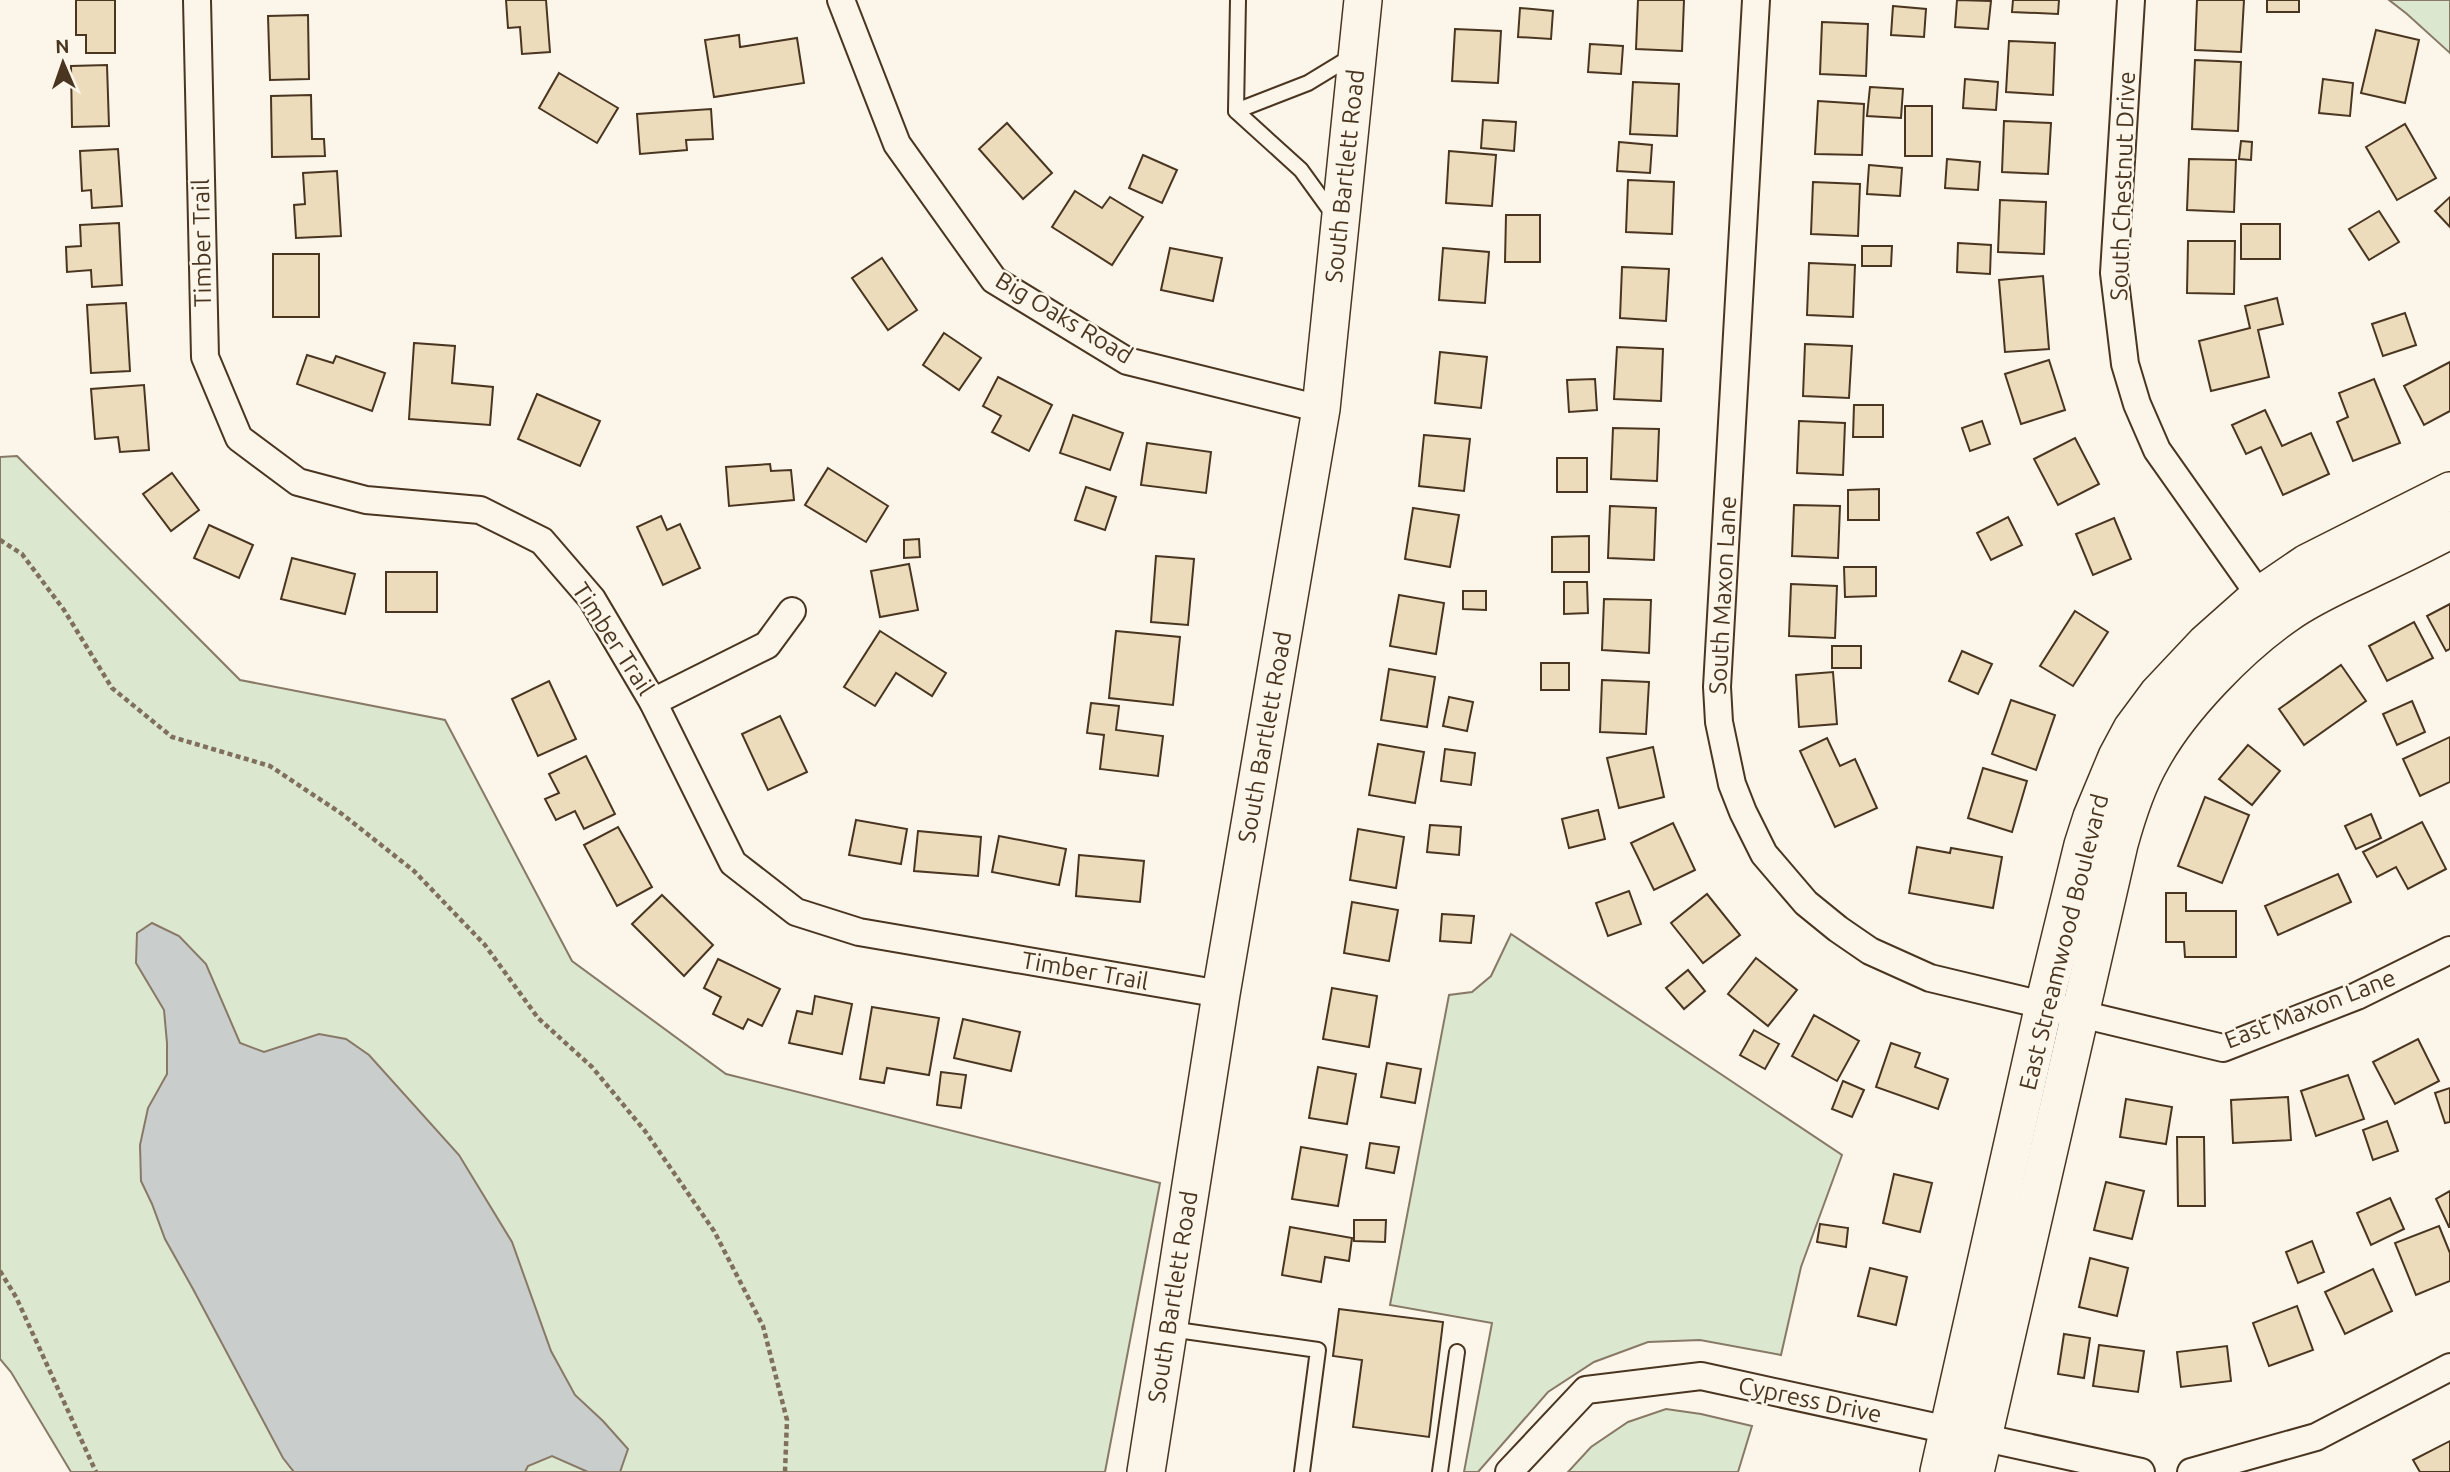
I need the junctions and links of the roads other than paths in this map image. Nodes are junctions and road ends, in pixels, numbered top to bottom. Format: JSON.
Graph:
{"nodes":[{"id":1,"x":197,"y":0,"type":"edge"},
{"id":2,"x":841,"y":0,"type":"edge"},
{"id":3,"x":1238,"y":0,"type":"edge"},
{"id":4,"x":1363,"y":0,"type":"edge"},
{"id":5,"x":1755,"y":0,"type":"edge"},
{"id":6,"x":2131,"y":0,"type":"edge"},
{"id":7,"x":1357,"y":53,"type":"junction"},
{"id":8,"x":1236,"y":111,"type":"junction"},
{"id":9,"x":1340,"y":224,"type":"junction"},
{"id":10,"x":1321,"y":409,"type":"junction"},
{"id":11,"x":2450,"y":491,"type":"edge"},
{"id":12,"x":2450,"y":530,"type":"edge"},
{"id":13,"x":2269,"y":608,"type":"junction"},
{"id":14,"x":792,"y":611,"type":"dead end"},
{"id":15,"x":653,"y":702,"type":"junction"},
{"id":16,"x":2450,"y":950,"type":"edge"},
{"id":17,"x":1221,"y":994,"type":"junction"},
{"id":18,"x":2062,"y":1009,"type":"junction"},
{"id":19,"x":1168,"y":1328,"type":"junction"},
{"id":20,"x":1457,"y":1352,"type":"dead end"},
{"id":21,"x":2450,"y":1367,"type":"edge"},
{"id":22,"x":1966,"y":1433,"type":"junction"},
{"id":23,"x":1146,"y":1472,"type":"edge"},
{"id":24,"x":1302,"y":1472,"type":"edge"},
{"id":25,"x":1440,"y":1472,"type":"edge"},
{"id":26,"x":1509,"y":1472,"type":"edge"},
{"id":27,"x":1939,"y":1472,"type":"edge"},
{"id":28,"x":1975,"y":1472,"type":"edge"},
{"id":29,"x":2141,"y":1472,"type":"edge"},
{"id":30,"x":2191,"y":1472,"type":"edge"}],
"edges":[{"from":1,"to":15,"type":"street","name":"Timber Trail"},
{"from":2,"to":10,"type":"street","name":"Big Oaks Road"},
{"from":3,"to":8,"type":"lane"},
{"from":4,"to":7,"type":"main road","name":"South Bartlett Road"},
{"from":5,"to":18,"type":"street","name":"South Maxon Lane"},
{"from":6,"to":13,"type":"street","name":"South Chestnut Drive"},
{"from":7,"to":8,"type":"lane"},
{"from":7,"to":9,"type":"main road","name":"South Bartlett Road"},
{"from":8,"to":9,"type":"lane"},
{"from":9,"to":10,"type":"main road","name":"South Bartlett Road"},
{"from":10,"to":17,"type":"main road","name":"South Bartlett Road"},
{"from":11,"to":13,"type":"main road","name":"East Streamwood Boulevard"},
{"from":12,"to":13,"type":"main road","name":"East Streamwood Boulevard"},
{"from":13,"to":18,"type":"main road","name":"East Streamwood Boulevard"},
{"from":14,"to":15,"type":"street"},
{"from":15,"to":17,"type":"street","name":"Timber Trail"},
{"from":16,"to":18,"type":"street","name":"East Maxon Lane"},
{"from":17,"to":19,"type":"main road","name":"South Bartlett Road"},
{"from":18,"to":22,"type":"main road","name":"East Streamwood Boulevard"},
{"from":19,"to":23,"type":"main road","name":"South Bartlett Road"},
{"from":19,"to":24,"type":"lane"},
{"from":20,"to":25,"type":"lane"},
{"from":21,"to":30,"type":"street"},
{"from":22,"to":26,"type":"street","name":"Cypress Drive"},
{"from":22,"to":27,"type":"main road","name":"East Streamwood Boulevard"},
{"from":22,"to":28,"type":"main road","name":"East Streamwood Boulevard"},
{"from":22,"to":29,"type":"street","name":"Cypress Drive"}]}
